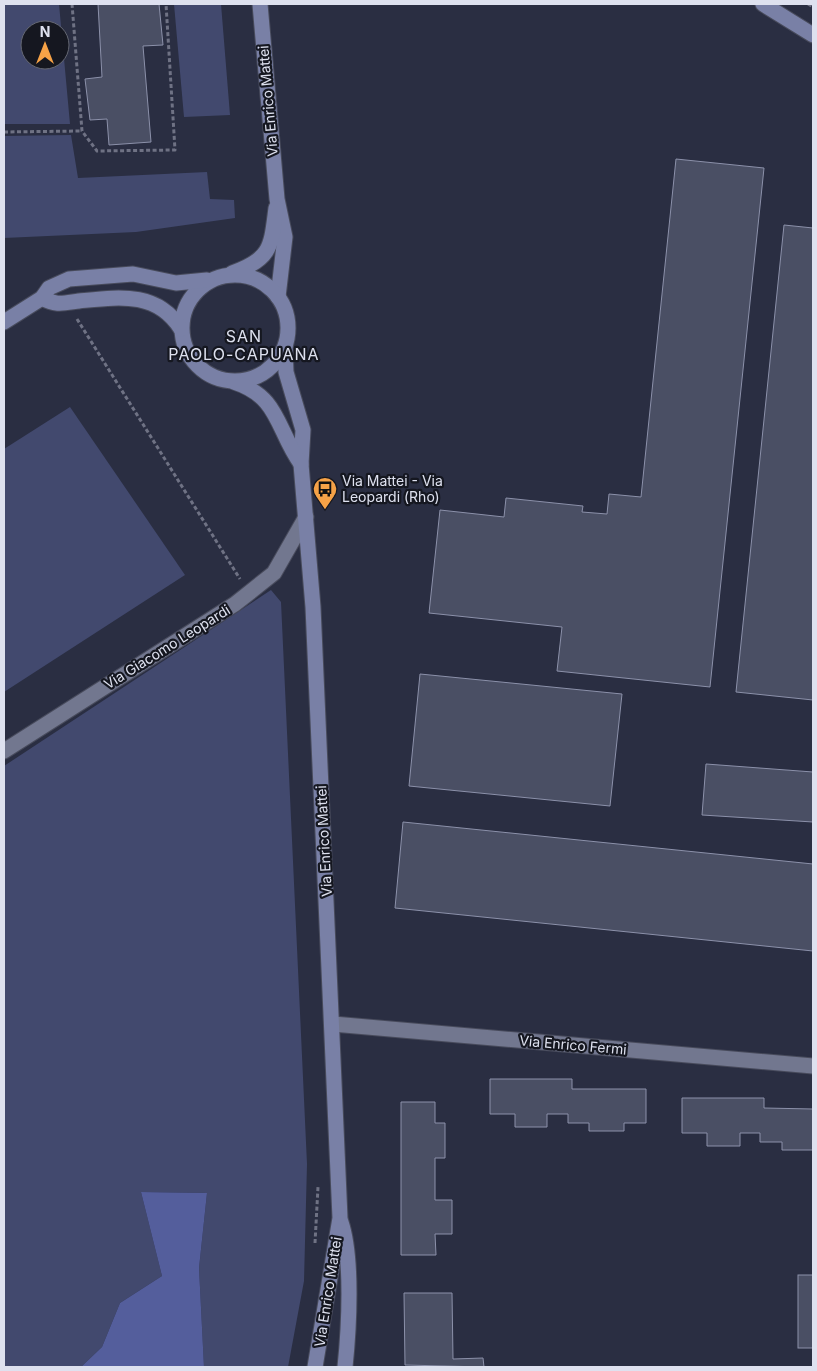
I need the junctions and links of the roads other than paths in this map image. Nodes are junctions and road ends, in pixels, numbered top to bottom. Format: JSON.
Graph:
{"nodes":[{"id":1,"x":260,"y":4,"type":"edge"},
{"id":2,"x":763,"y":4,"type":"edge"},
{"id":3,"x":813,"y":35,"type":"edge"},
{"id":4,"x":277,"y":199,"type":"junction"},
{"id":5,"x":221,"y":277,"type":"junction"},
{"id":6,"x":278,"y":297,"type":"junction"},
{"id":7,"x":42,"y":298,"type":"junction"},
{"id":8,"x":4,"y":322,"type":"edge"},
{"id":9,"x":181,"y":329,"type":"junction"},
{"id":10,"x":284,"y":347,"type":"junction"},
{"id":11,"x":226,"y":380,"type":"junction"},
{"id":12,"x":301,"y":464,"type":"junction"},
{"id":13,"x":306,"y":517,"type":"junction"},
{"id":14,"x":4,"y":751,"type":"edge"},
{"id":15,"x":333,"y":1024,"type":"junction"},
{"id":16,"x":813,"y":1066,"type":"edge"},
{"id":17,"x":340,"y":1218,"type":"junction"},
{"id":18,"x":315,"y":1367,"type":"edge"},
{"id":19,"x":345,"y":1367,"type":"edge"}],
"edges":[{"from":1,"to":4,"type":"street","name":"Via Enrico Mattei"},
{"from":2,"to":3,"type":"street"},
{"from":4,"to":5,"type":"street","name":"Via Enrico Mattei"},
{"from":4,"to":6,"type":"street","name":"Via Enrico Mattei"},
{"from":5,"to":6,"type":"street"},
{"from":5,"to":7,"type":"street"},
{"from":5,"to":9,"type":"street"},
{"from":6,"to":10,"type":"street"},
{"from":7,"to":8,"type":"street"},
{"from":7,"to":9,"type":"street"},
{"from":9,"to":11,"type":"street"},
{"from":10,"to":11,"type":"street"},
{"from":10,"to":12,"type":"street","name":"Via Enrico Mattei"},
{"from":11,"to":12,"type":"street","name":"Via Enrico Mattei"},
{"from":12,"to":13,"type":"street","name":"Via Enrico Mattei"},
{"from":13,"to":14,"type":"street","name":"Via Giacomo Leopardi"},
{"from":13,"to":15,"type":"street","name":"Via Enrico Mattei"},
{"from":15,"to":16,"type":"street","name":"Via Enrico Fermi"},
{"from":15,"to":17,"type":"street","name":"Via Enrico Mattei"},
{"from":17,"to":18,"type":"street","name":"Via Enrico Mattei"},
{"from":17,"to":19,"type":"street","name":"Via Enrico Mattei"}]}
